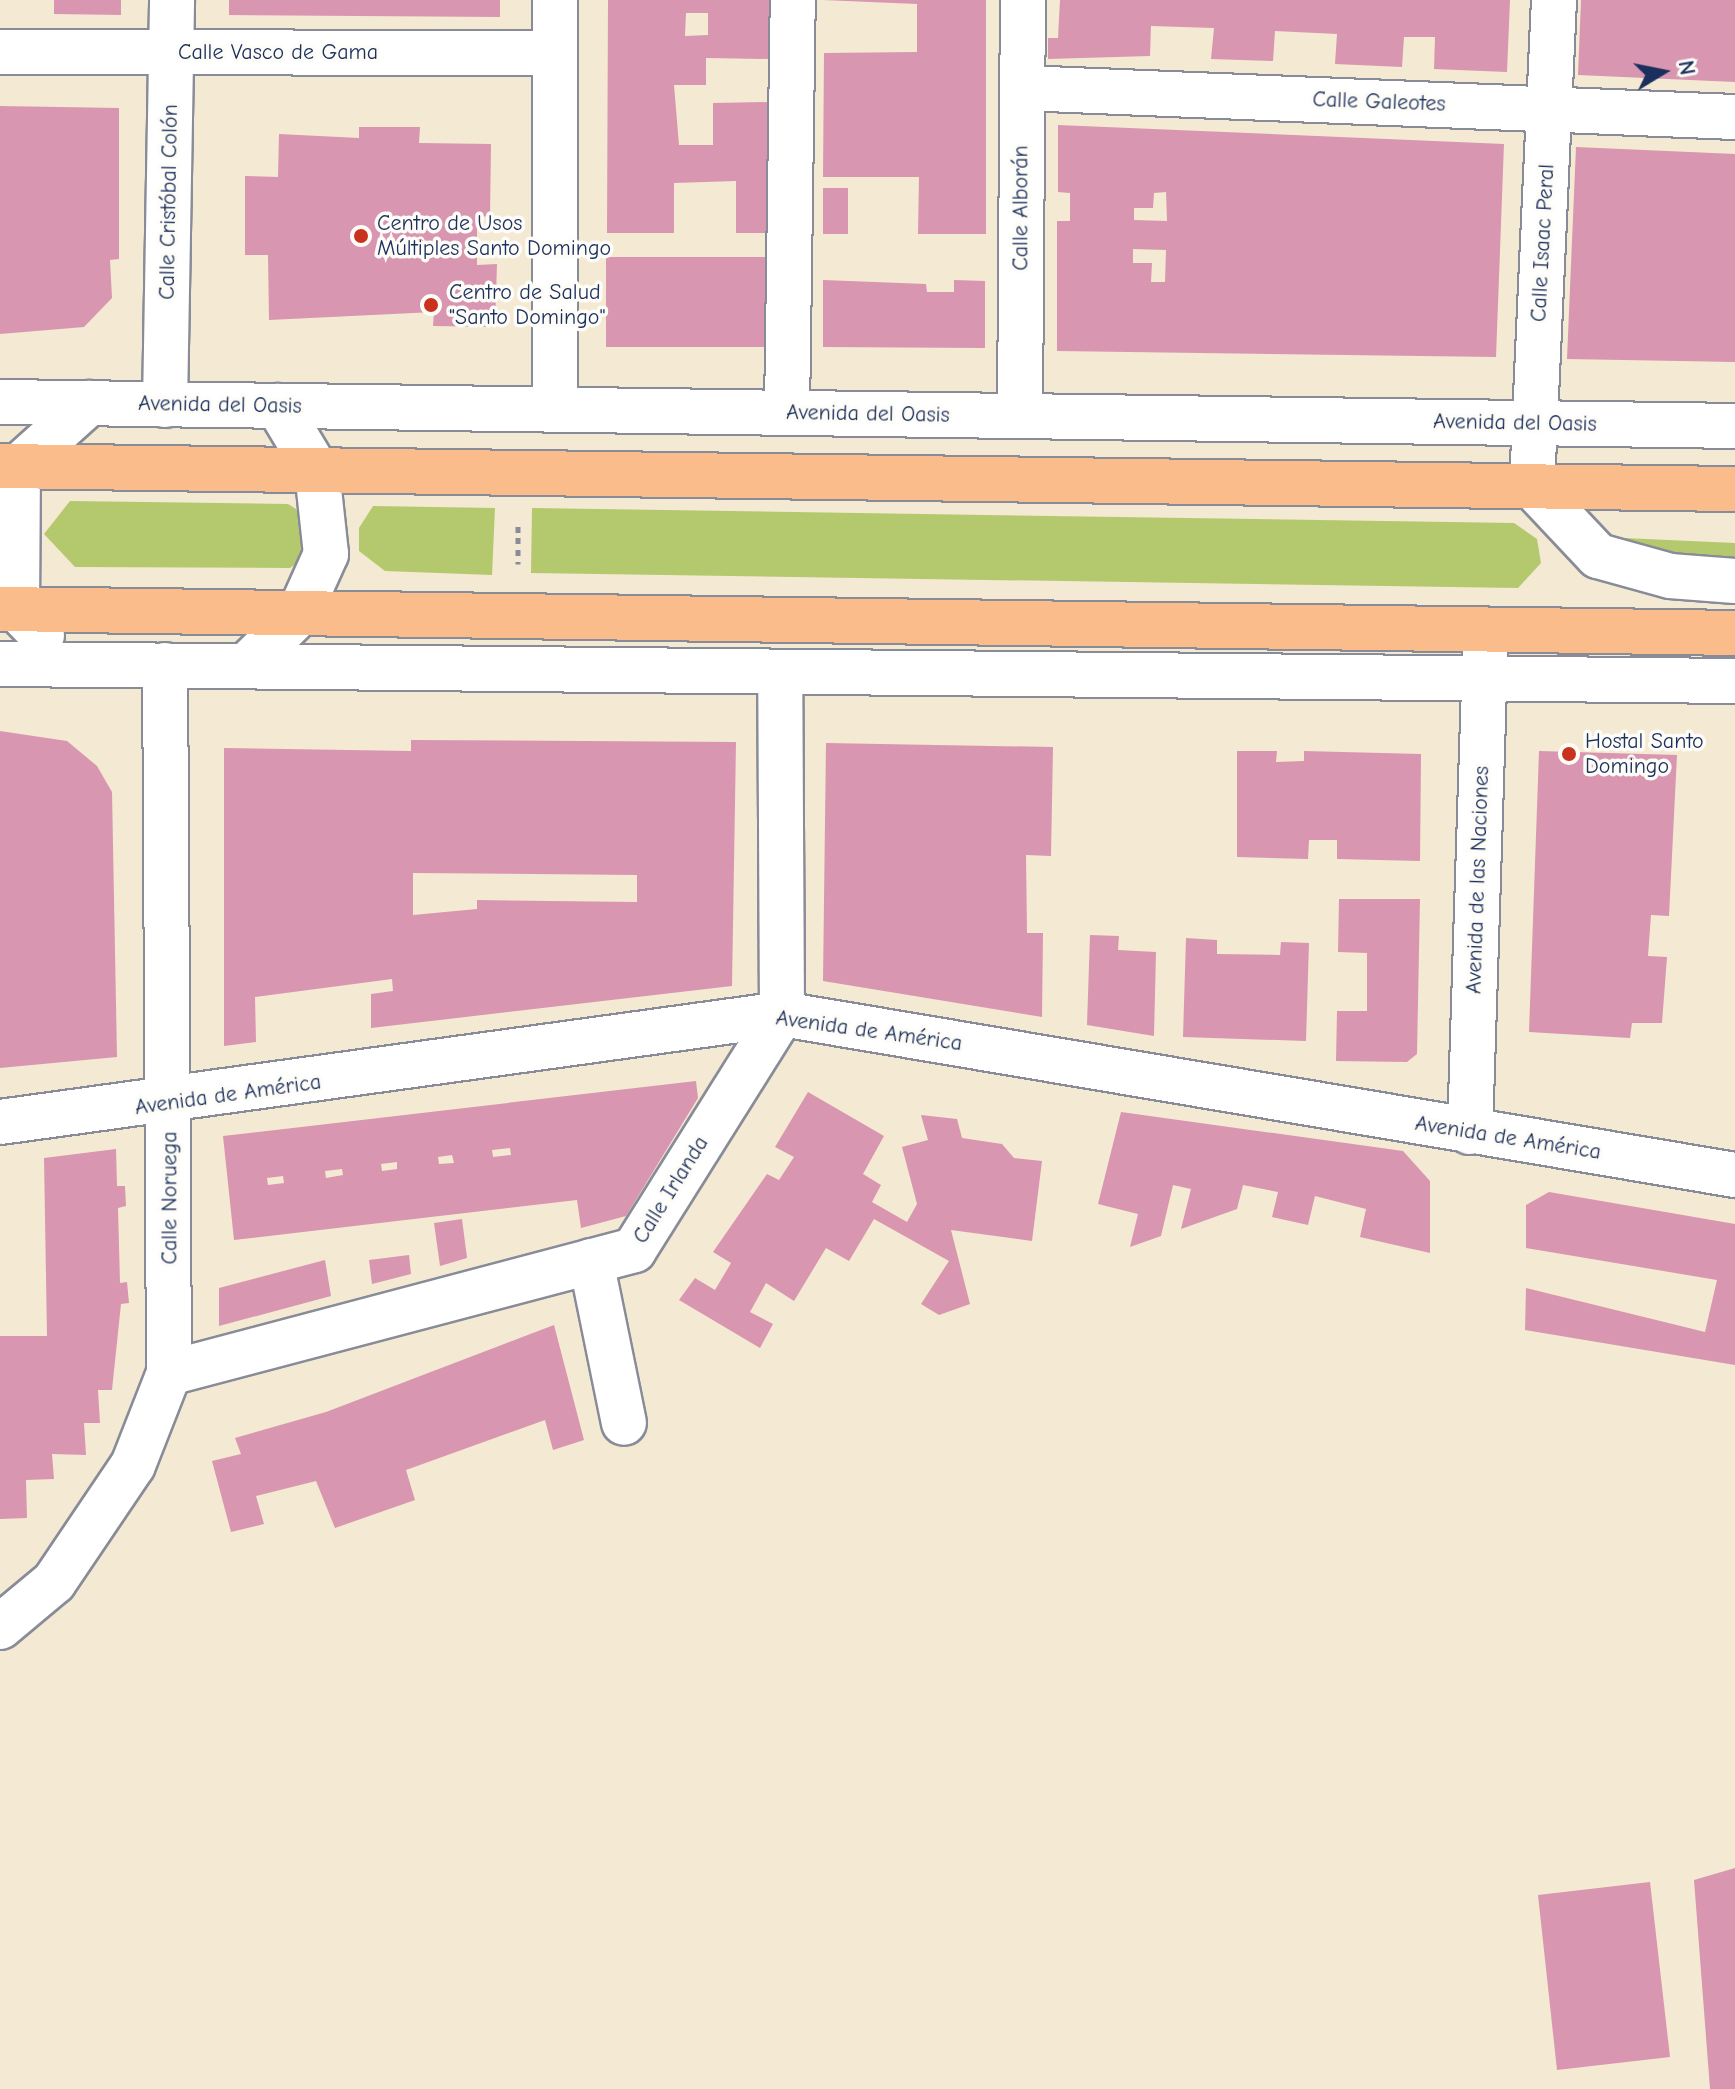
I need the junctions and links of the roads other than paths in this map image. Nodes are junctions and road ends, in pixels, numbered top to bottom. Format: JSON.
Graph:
{"nodes":[{"id":1,"x":172,"y":0,"type":"edge"},
{"id":2,"x":555,"y":0,"type":"edge"},
{"id":3,"x":793,"y":0,"type":"edge"},
{"id":4,"x":1023,"y":0,"type":"edge"},
{"id":5,"x":1554,"y":0,"type":"edge"},
{"id":6,"x":0,"y":52,"type":"edge"},
{"id":7,"x":171,"y":52,"type":"junction"},
{"id":8,"x":555,"y":53,"type":"junction"},
{"id":9,"x":1022,"y":88,"type":"junction"},
{"id":10,"x":1549,"y":109,"type":"junction"},
{"id":11,"x":1735,"y":117,"type":"edge"},
{"id":12,"x":0,"y":402,"type":"edge"},
{"id":13,"x":89,"y":403,"type":"junction"},
{"id":14,"x":165,"y":405,"type":"junction"},
{"id":15,"x":278,"y":406,"type":"junction"},
{"id":16,"x":555,"y":410,"type":"junction"},
{"id":17,"x":787,"y":413,"type":"junction"},
{"id":18,"x":1020,"y":416,"type":"junction"},
{"id":19,"x":1534,"y":424,"type":"junction"},
{"id":20,"x":1735,"y":426,"type":"edge"},
{"id":21,"x":9,"y":467,"type":"edge"},
{"id":22,"x":317,"y":471,"type":"junction"},
{"id":23,"x":1532,"y":486,"type":"junction"},
{"id":24,"x":1735,"y":489,"type":"edge"},
{"id":25,"x":1735,"y":581,"type":"edge"},
{"id":26,"x":9,"y":609,"type":"edge"},
{"id":27,"x":299,"y":614,"type":"junction"},
{"id":28,"x":1486,"y":629,"type":"junction"},
{"id":29,"x":1735,"y":633,"type":"edge"},
{"id":30,"x":0,"y":664,"type":"edge"},
{"id":31,"x":69,"y":664,"type":"junction"},
{"id":32,"x":165,"y":665,"type":"junction"},
{"id":33,"x":246,"y":666,"type":"junction"},
{"id":34,"x":780,"y":672,"type":"junction"},
{"id":35,"x":1484,"y":679,"type":"junction"},
{"id":36,"x":1735,"y":681,"type":"edge"},
{"id":37,"x":782,"y":1014,"type":"junction"},
{"id":38,"x":171,"y":1104,"type":"junction"},
{"id":39,"x":0,"y":1122,"type":"edge"},
{"id":40,"x":1470,"y":1132,"type":"junction"},
{"id":41,"x":1735,"y":1175,"type":"edge"},
{"id":42,"x":591,"y":1261,"type":"junction"},
{"id":43,"x":169,"y":1373,"type":"junction"},
{"id":44,"x":624,"y":1423,"type":"dead end"},
{"id":45,"x":0,"y":1627,"type":"edge"}],
"edges":[{"from":1,"to":7,"type":"street","name":"Calle Cristóbal Colón"},
{"from":2,"to":8,"type":"street"},
{"from":3,"to":17,"type":"street"},
{"from":4,"to":9,"type":"street","name":"Calle Alborán"},
{"from":5,"to":10,"type":"street","name":"Calle Isaac Peral"},
{"from":6,"to":7,"type":"street","name":"Calle Vasco de Gama"},
{"from":7,"to":8,"type":"street","name":"Calle Vasco de Gama"},
{"from":7,"to":14,"type":"street","name":"Calle Cristóbal Colón"},
{"from":8,"to":16,"type":"street"},
{"from":9,"to":10,"type":"street","name":"Calle Galeotes"},
{"from":9,"to":18,"type":"street","name":"Calle Alborán"},
{"from":10,"to":11,"type":"street","name":"Calle Galeotes"},
{"from":10,"to":19,"type":"street","name":"Calle Isaac Peral"},
{"from":12,"to":13,"type":"street","name":"Avenida del Oasis"},
{"from":13,"to":14,"type":"street","name":"Avenida del Oasis"},
{"from":13,"to":21,"type":"street"},
{"from":14,"to":15,"type":"street","name":"Avenida del Oasis"},
{"from":15,"to":16,"type":"street","name":"Avenida del Oasis"},
{"from":15,"to":22,"type":"street"},
{"from":16,"to":17,"type":"street","name":"Avenida del Oasis"},
{"from":17,"to":18,"type":"street","name":"Avenida del Oasis"},
{"from":18,"to":19,"type":"street","name":"Avenida del Oasis"},
{"from":19,"to":20,"type":"street","name":"Avenida del Oasis"},
{"from":19,"to":23,"type":"street","name":"Calle Isaac Peral"},
{"from":21,"to":22,"type":"main road"},
{"from":21,"to":26,"type":"street"},
{"from":22,"to":23,"type":"main road"},
{"from":22,"to":27,"type":"street"},
{"from":23,"to":24,"type":"main road"},
{"from":23,"to":25,"type":"street"},
{"from":26,"to":27,"type":"main road"},
{"from":26,"to":31,"type":"street"},
{"from":27,"to":28,"type":"main road"},
{"from":27,"to":33,"type":"street"},
{"from":28,"to":29,"type":"main road"},
{"from":28,"to":35,"type":"street","name":"Avenida de las Naciones"},
{"from":30,"to":31,"type":"street"},
{"from":31,"to":32,"type":"street"},
{"from":32,"to":33,"type":"street"},
{"from":32,"to":38,"type":"street","name":"Calle Noruega"},
{"from":33,"to":34,"type":"street"},
{"from":34,"to":35,"type":"street"},
{"from":34,"to":37,"type":"street"},
{"from":35,"to":36,"type":"street"},
{"from":35,"to":40,"type":"street","name":"Avenida de las Naciones"},
{"from":37,"to":38,"type":"street","name":"Avenida de América"},
{"from":37,"to":40,"type":"street","name":"Avenida de América"},
{"from":37,"to":42,"type":"street","name":"Calle Irlanda"},
{"from":38,"to":39,"type":"street","name":"Avenida de América"},
{"from":38,"to":43,"type":"street","name":"Calle Noruega"},
{"from":40,"to":41,"type":"street","name":"Avenida de América"},
{"from":42,"to":43,"type":"street","name":"Calle Irlanda"},
{"from":42,"to":44,"type":"street"},
{"from":43,"to":45,"type":"street","name":"Calle Noruega"}]}
